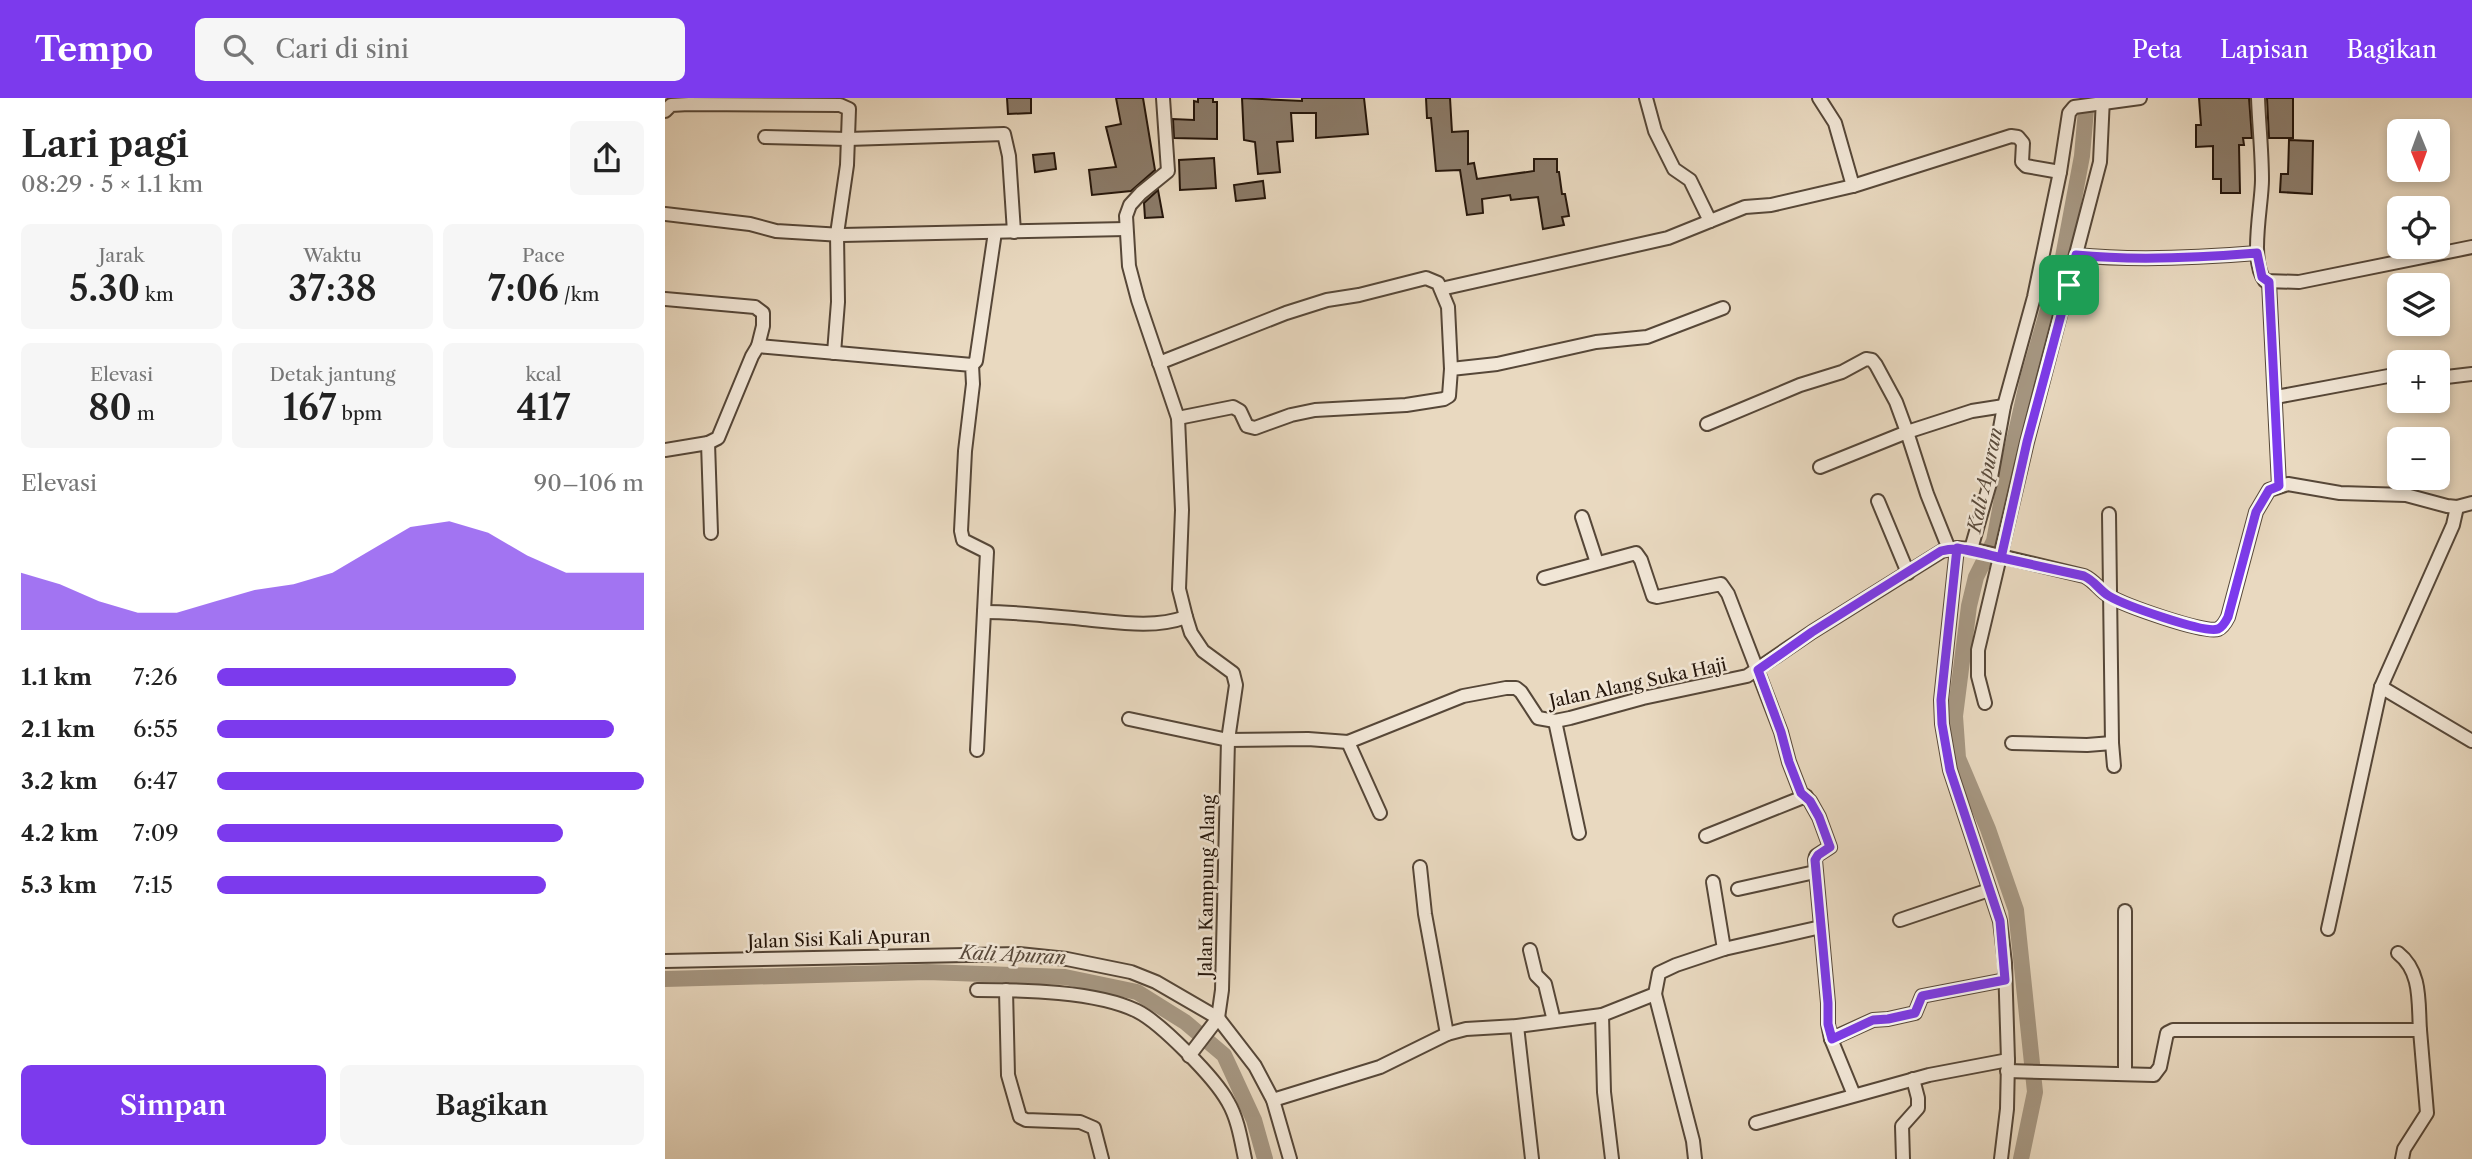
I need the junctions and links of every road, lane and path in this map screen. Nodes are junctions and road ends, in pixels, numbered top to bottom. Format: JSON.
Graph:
{"nodes":[{"id":1,"x":1163,"y":98,"type":"edge"},
{"id":2,"x":1646,"y":98,"type":"edge"},
{"id":3,"x":1819,"y":98,"type":"edge"},
{"id":4,"x":2140,"y":98,"type":"edge"},
{"id":5,"x":2258,"y":98,"type":"edge"},
{"id":6,"x":775,"y":101,"type":"edge"},
{"id":7,"x":2101,"y":102,"type":"edge"},
{"id":8,"x":852,"y":103,"type":"edge"},
{"id":9,"x":665,"y":111,"type":"edge"},
{"id":10,"x":765,"y":137,"type":"dead end"},
{"id":11,"x":848,"y":139,"type":"junction"},
{"id":12,"x":2060,"y":172,"type":"junction"},
{"id":13,"x":1853,"y":186,"type":"junction"},
{"id":14,"x":665,"y":214,"type":"edge"},
{"id":15,"x":1710,"y":222,"type":"junction"},
{"id":16,"x":1126,"y":229,"type":"junction"},
{"id":17,"x":995,"y":232,"type":"junction"},
{"id":18,"x":1014,"y":232,"type":"junction"},
{"id":19,"x":837,"y":234,"type":"junction"},
{"id":20,"x":2472,"y":247,"type":"edge"},
{"id":21,"x":2257,"y":253,"type":"junction"},
{"id":22,"x":2076,"y":255,"type":"junction"},
{"id":23,"x":2269,"y":282,"type":"junction"},
{"id":24,"x":1441,"y":289,"type":"junction"},
{"id":25,"x":665,"y":299,"type":"edge"},
{"id":26,"x":1723,"y":309,"type":"dead end"},
{"id":27,"x":758,"y":346,"type":"junction"},
{"id":28,"x":834,"y":353,"type":"junction"},
{"id":29,"x":1159,"y":363,"type":"junction"},
{"id":30,"x":972,"y":365,"type":"junction"},
{"id":31,"x":1451,"y":369,"type":"junction"},
{"id":32,"x":2472,"y":374,"type":"edge"},
{"id":33,"x":2387,"y":376,"type":"edge"},
{"id":34,"x":2450,"y":377,"type":"edge"},
{"id":35,"x":2276,"y":397,"type":"junction"},
{"id":36,"x":2004,"y":406,"type":"junction"},
{"id":37,"x":1178,"y":418,"type":"junction"},
{"id":38,"x":1707,"y":424,"type":"dead end"},
{"id":39,"x":1907,"y":432,"type":"junction"},
{"id":40,"x":708,"y":443,"type":"junction"},
{"id":41,"x":665,"y":450,"type":"edge"},
{"id":42,"x":1820,"y":467,"type":"dead end"},
{"id":43,"x":2279,"y":486,"type":"junction"},
{"id":44,"x":1878,"y":501,"type":"dead end"},
{"id":45,"x":2472,"y":503,"type":"edge"},
{"id":46,"x":2458,"y":507,"type":"junction"},
{"id":47,"x":2109,"y":513,"type":"dead end"},
{"id":48,"x":1582,"y":516,"type":"dead end"},
{"id":49,"x":711,"y":533,"type":"dead end"},
{"id":50,"x":1963,"y":549,"type":"junction"},
{"id":51,"x":1997,"y":557,"type":"junction"},
{"id":52,"x":1597,"y":563,"type":"junction"},
{"id":53,"x":1907,"y":573,"type":"junction"},
{"id":54,"x":1544,"y":578,"type":"dead end"},
{"id":55,"x":2109,"y":596,"type":"junction"},
{"id":56,"x":984,"y":612,"type":"junction"},
{"id":57,"x":1186,"y":617,"type":"junction"},
{"id":58,"x":1758,"y":670,"type":"junction"},
{"id":59,"x":2381,"y":687,"type":"junction"},
{"id":60,"x":1985,"y":703,"type":"dead end"},
{"id":61,"x":1129,"y":719,"type":"dead end"},
{"id":62,"x":1555,"y":721,"type":"junction"},
{"id":63,"x":1228,"y":740,"type":"junction"},
{"id":64,"x":2472,"y":741,"type":"edge"},
{"id":65,"x":1347,"y":742,"type":"junction"},
{"id":66,"x":2012,"y":743,"type":"dead end"},
{"id":67,"x":2112,"y":743,"type":"junction"},
{"id":68,"x":977,"y":750,"type":"dead end"},
{"id":69,"x":2114,"y":766,"type":"dead end"},
{"id":70,"x":1806,"y":796,"type":"junction"},
{"id":71,"x":1380,"y":813,"type":"dead end"},
{"id":72,"x":1579,"y":833,"type":"dead end"},
{"id":73,"x":1706,"y":836,"type":"dead end"},
{"id":74,"x":1420,"y":867,"type":"dead end"},
{"id":75,"x":1815,"y":872,"type":"junction"},
{"id":76,"x":1713,"y":882,"type":"dead end"},
{"id":77,"x":1738,"y":889,"type":"dead end"},
{"id":78,"x":1989,"y":890,"type":"junction"},
{"id":79,"x":2125,"y":911,"type":"dead end"},
{"id":80,"x":1900,"y":920,"type":"dead end"},
{"id":81,"x":1821,"y":927,"type":"junction"},
{"id":82,"x":2328,"y":929,"type":"dead end"},
{"id":83,"x":1724,"y":949,"type":"junction"},
{"id":84,"x":1530,"y":950,"type":"dead end"},
{"id":85,"x":2398,"y":953,"type":"dead end"},
{"id":86,"x":665,"y":961,"type":"edge"},
{"id":87,"x":2005,"y":980,"type":"junction"},
{"id":88,"x":977,"y":990,"type":"dead end"},
{"id":89,"x":1006,"y":990,"type":"junction"},
{"id":90,"x":1655,"y":993,"type":"junction"},
{"id":91,"x":1602,"y":1015,"type":"junction"},
{"id":92,"x":1554,"y":1021,"type":"junction"},
{"id":93,"x":1214,"y":1024,"type":"junction"},
{"id":94,"x":1517,"y":1026,"type":"junction"},
{"id":95,"x":2420,"y":1030,"type":"junction"},
{"id":96,"x":1447,"y":1034,"type":"junction"},
{"id":97,"x":1832,"y":1039,"type":"junction"},
{"id":98,"x":1193,"y":1051,"type":"junction"},
{"id":99,"x":2010,"y":1068,"type":"junction"},
{"id":100,"x":2125,"y":1074,"type":"junction"},
{"id":101,"x":1913,"y":1079,"type":"junction"},
{"id":102,"x":1854,"y":1095,"type":"junction"},
{"id":103,"x":1273,"y":1100,"type":"junction"},
{"id":104,"x":1756,"y":1123,"type":"dead end"},
{"id":105,"x":1102,"y":1159,"type":"edge"},
{"id":106,"x":1245,"y":1159,"type":"edge"},
{"id":107,"x":1290,"y":1159,"type":"edge"},
{"id":108,"x":1532,"y":1159,"type":"edge"},
{"id":109,"x":1612,"y":1159,"type":"edge"},
{"id":110,"x":1695,"y":1159,"type":"edge"},
{"id":111,"x":1903,"y":1159,"type":"edge"},
{"id":112,"x":2001,"y":1159,"type":"edge"},
{"id":113,"x":2402,"y":1159,"type":"edge"}],
"edges":[{"from":1,"to":16,"type":"street"},
{"from":2,"to":15,"type":"street"},
{"from":3,"to":13,"type":"street"},
{"from":4,"to":7,"type":"street"},
{"from":5,"to":21,"type":"street"},
{"from":6,"to":8,"type":"street"},
{"from":6,"to":9,"type":"street"},
{"from":7,"to":12,"type":"street"},
{"from":7,"to":22,"type":"street"},
{"from":8,"to":11,"type":"street"},
{"from":10,"to":11,"type":"street"},
{"from":11,"to":18,"type":"street"},
{"from":11,"to":19,"type":"street"},
{"from":12,"to":13,"type":"street"},
{"from":12,"to":36,"type":"street"},
{"from":13,"to":15,"type":"street"},
{"from":14,"to":19,"type":"street"},
{"from":15,"to":24,"type":"street"},
{"from":16,"to":18,"type":"street"},
{"from":16,"to":29,"type":"street"},
{"from":17,"to":18,"type":"street"},
{"from":17,"to":19,"type":"street"},
{"from":17,"to":30,"type":"street"},
{"from":19,"to":28,"type":"street"},
{"from":20,"to":23,"type":"street"},
{"from":21,"to":22,"type":"street"},
{"from":21,"to":23,"type":"street"},
{"from":22,"to":51,"type":"street"},
{"from":23,"to":35,"type":"street"},
{"from":24,"to":29,"type":"street"},
{"from":24,"to":31,"type":"street"},
{"from":25,"to":27,"type":"street"},
{"from":26,"to":31,"type":"street"},
{"from":27,"to":28,"type":"street"},
{"from":27,"to":40,"type":"street"},
{"from":28,"to":30,"type":"street"},
{"from":29,"to":37,"type":"street"},
{"from":30,"to":56,"type":"street"},
{"from":31,"to":37,"type":"street"},
{"from":32,"to":34,"type":"street"},
{"from":33,"to":35,"type":"street"},
{"from":35,"to":43,"type":"street"},
{"from":36,"to":39,"type":"street"},
{"from":36,"to":50,"type":"street"},
{"from":37,"to":57,"type":"street"},
{"from":38,"to":39,"type":"street"},
{"from":39,"to":42,"type":"street"},
{"from":39,"to":50,"type":"street"},
{"from":40,"to":41,"type":"street"},
{"from":40,"to":49,"type":"street"},
{"from":43,"to":46,"type":"street"},
{"from":43,"to":55,"type":"street"},
{"from":44,"to":53,"type":"street"},
{"from":45,"to":46,"type":"street"},
{"from":46,"to":59,"type":"street"},
{"from":47,"to":55,"type":"street"},
{"from":48,"to":52,"type":"street"},
{"from":50,"to":51,"type":"street"},
{"from":50,"to":53,"type":"street","name":"Jalan Alang Suka Haji"},
{"from":50,"to":78,"type":"street"},
{"from":51,"to":55,"type":"street"},
{"from":51,"to":60,"type":"street"},
{"from":52,"to":54,"type":"street"},
{"from":52,"to":58,"type":"street"},
{"from":53,"to":58,"type":"street","name":"Jalan Alang Suka Haji"},
{"from":55,"to":67,"type":"street"},
{"from":56,"to":57,"type":"street"},
{"from":56,"to":68,"type":"street"},
{"from":57,"to":63,"type":"street"},
{"from":58,"to":62,"type":"street","name":"Jalan Alang Suka Haji"},
{"from":58,"to":70,"type":"street"},
{"from":59,"to":64,"type":"street"},
{"from":59,"to":82,"type":"street"},
{"from":61,"to":63,"type":"street","name":"Jalan Alang Suka Haji"},
{"from":62,"to":65,"type":"street","name":"Jalan Alang Suka Haji"},
{"from":62,"to":72,"type":"street"},
{"from":63,"to":65,"type":"street","name":"Jalan Alang Suka Haji"},
{"from":63,"to":93,"type":"street","name":"Jalan Kampung Alang"},
{"from":65,"to":71,"type":"street"},
{"from":66,"to":67,"type":"street"},
{"from":67,"to":69,"type":"street"},
{"from":70,"to":73,"type":"street"},
{"from":70,"to":75,"type":"street"},
{"from":74,"to":96,"type":"street"},
{"from":75,"to":77,"type":"street"},
{"from":75,"to":81,"type":"street"},
{"from":76,"to":83,"type":"street"},
{"from":78,"to":80,"type":"street"},
{"from":78,"to":87,"type":"street"},
{"from":79,"to":100,"type":"street"},
{"from":81,"to":83,"type":"street"},
{"from":81,"to":97,"type":"street"},
{"from":83,"to":90,"type":"street"},
{"from":84,"to":92,"type":"street"},
{"from":85,"to":95,"type":"street"},
{"from":86,"to":93,"type":"street","name":"Jalan Sisi Kali Apuran"},
{"from":87,"to":97,"type":"street"},
{"from":87,"to":99,"type":"street"},
{"from":88,"to":89,"type":"street"},
{"from":89,"to":98,"type":"street"},
{"from":89,"to":105,"type":"street"},
{"from":90,"to":91,"type":"street"},
{"from":90,"to":110,"type":"street"},
{"from":91,"to":92,"type":"street"},
{"from":91,"to":109,"type":"street"},
{"from":92,"to":94,"type":"street"},
{"from":93,"to":98,"type":"street"},
{"from":93,"to":103,"type":"street","name":"Jalan Sisi Kali Apuran"},
{"from":94,"to":96,"type":"street"},
{"from":94,"to":108,"type":"street"},
{"from":95,"to":100,"type":"street"},
{"from":95,"to":113,"type":"street"},
{"from":96,"to":103,"type":"street"},
{"from":97,"to":102,"type":"street"},
{"from":98,"to":106,"type":"street"},
{"from":99,"to":100,"type":"street"},
{"from":99,"to":101,"type":"street"},
{"from":99,"to":112,"type":"street"},
{"from":101,"to":102,"type":"street"},
{"from":101,"to":111,"type":"street"},
{"from":102,"to":104,"type":"street"},
{"from":103,"to":107,"type":"street","name":"Jalan Sisi Kali Apuran"}]}
